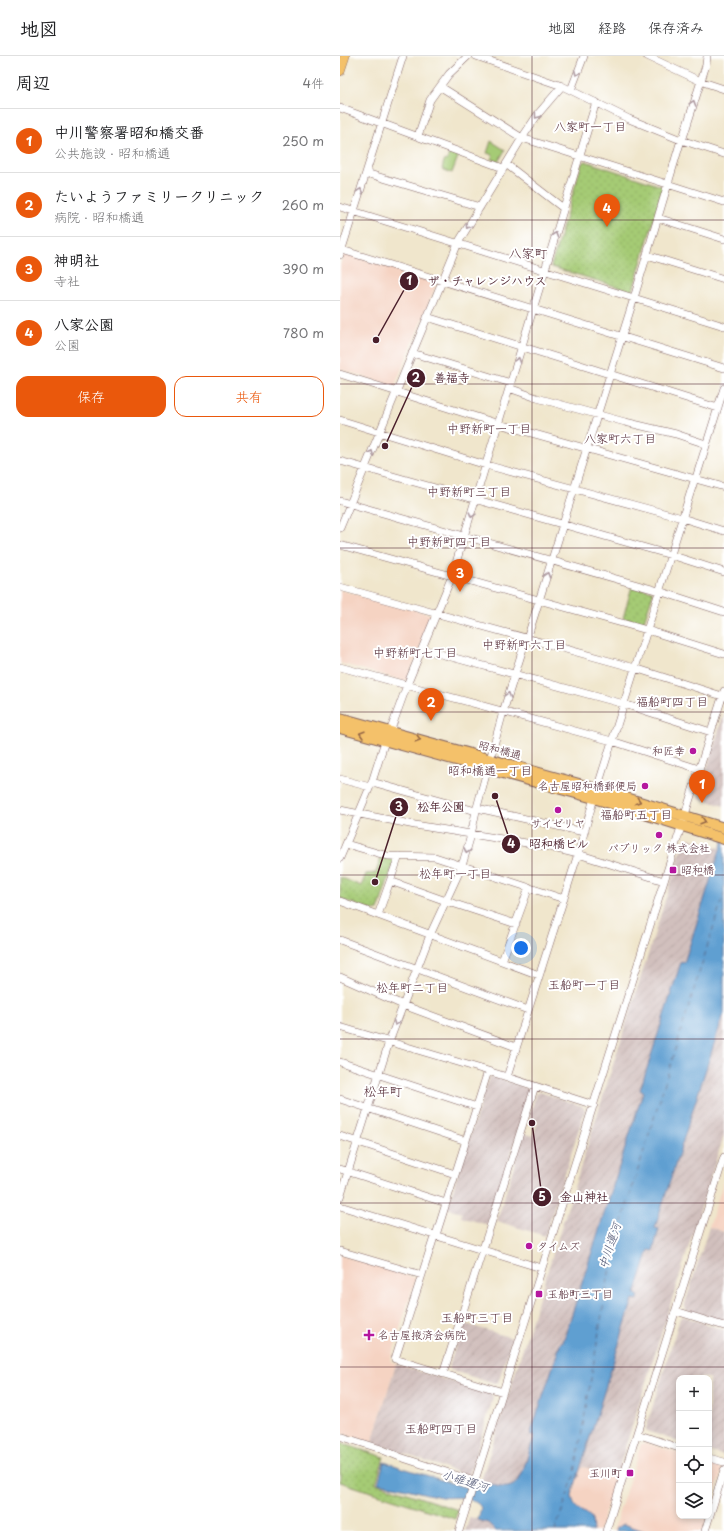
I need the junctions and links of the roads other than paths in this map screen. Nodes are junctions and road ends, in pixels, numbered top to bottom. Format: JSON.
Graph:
{"nodes":[{"id":1,"x":345,"y":56,"type":"edge"},
{"id":2,"x":403,"y":56,"type":"edge"},
{"id":3,"x":468,"y":56,"type":"edge"},
{"id":4,"x":476,"y":56,"type":"edge"},
{"id":5,"x":584,"y":56,"type":"edge"},
{"id":6,"x":647,"y":56,"type":"edge"},
{"id":7,"x":707,"y":56,"type":"edge"},
{"id":8,"x":340,"y":71,"type":"edge"},
{"id":9,"x":700,"y":82,"type":"junction"},
{"id":10,"x":562,"y":86,"type":"junction"},
{"id":11,"x":440,"y":87,"type":"junction"},
{"id":12,"x":570,"y":90,"type":"junction"},
{"id":13,"x":724,"y":90,"type":"edge"},
{"id":14,"x":596,"y":102,"type":"junction"},
{"id":15,"x":340,"y":108,"type":"edge"},
{"id":16,"x":382,"y":123,"type":"junction"},
{"id":17,"x":418,"y":136,"type":"junction"},
{"id":18,"x":522,"y":138,"type":"junction"},
{"id":19,"x":681,"y":141,"type":"junction"},
{"id":20,"x":724,"y":154,"type":"edge"},
{"id":21,"x":579,"y":157,"type":"junction"},
{"id":22,"x":505,"y":166,"type":"junction"},
{"id":23,"x":366,"y":173,"type":"junction"},
{"id":24,"x":667,"y":185,"type":"junction"},
{"id":25,"x":724,"y":202,"type":"edge"},
{"id":26,"x":340,"y":207,"type":"edge"},
{"id":27,"x":480,"y":207,"type":"junction"},
{"id":28,"x":564,"y":208,"type":"junction"},
{"id":29,"x":354,"y":212,"type":"junction"},
{"id":30,"x":658,"y":218,"type":"junction"},
{"id":31,"x":724,"y":239,"type":"edge"},
{"id":32,"x":458,"y":243,"type":"junction"},
{"id":33,"x":341,"y":253,"type":"edge"},
{"id":34,"x":647,"y":255,"type":"junction"},
{"id":35,"x":544,"y":271,"type":"junction"},
{"id":36,"x":724,"y":279,"type":"edge"},
{"id":37,"x":443,"y":280,"type":"junction"},
{"id":38,"x":634,"y":298,"type":"junction"},
{"id":39,"x":533,"y":308,"type":"junction"},
{"id":40,"x":427,"y":317,"type":"junction"},
{"id":41,"x":724,"y":326,"type":"edge"},
{"id":42,"x":621,"y":336,"type":"junction"},
{"id":43,"x":522,"y":346,"type":"junction"},
{"id":44,"x":412,"y":353,"type":"junction"},
{"id":45,"x":724,"y":368,"type":"edge"},
{"id":46,"x":340,"y":374,"type":"edge"},
{"id":47,"x":609,"y":374,"type":"junction"},
{"id":48,"x":510,"y":385,"type":"junction"},
{"id":49,"x":724,"y":388,"type":"edge"},
{"id":50,"x":396,"y":392,"type":"junction"},
{"id":51,"x":718,"y":408,"type":"junction"},
{"id":52,"x":597,"y":414,"type":"junction"},
{"id":53,"x":340,"y":420,"type":"edge"},
{"id":54,"x":499,"y":424,"type":"junction"},
{"id":55,"x":380,"y":432,"type":"junction"},
{"id":56,"x":706,"y":444,"type":"junction"},
{"id":57,"x":586,"y":448,"type":"junction"},
{"id":58,"x":340,"y":461,"type":"edge"},
{"id":59,"x":486,"y":465,"type":"junction"},
{"id":60,"x":365,"y":469,"type":"junction"},
{"id":61,"x":695,"y":478,"type":"junction"},
{"id":62,"x":724,"y":487,"type":"edge"},
{"id":63,"x":574,"y":488,"type":"junction"},
{"id":64,"x":340,"y":501,"type":"edge"},
{"id":65,"x":476,"y":501,"type":"junction"},
{"id":66,"x":350,"y":504,"type":"junction"},
{"id":67,"x":682,"y":518,"type":"junction"},
{"id":68,"x":562,"y":524,"type":"junction"},
{"id":69,"x":340,"y":528,"type":"edge"},
{"id":70,"x":724,"y":531,"type":"edge"},
{"id":71,"x":465,"y":536,"type":"junction"},
{"id":72,"x":340,"y":545,"type":"edge"},
{"id":73,"x":670,"y":555,"type":"junction"},
{"id":74,"x":551,"y":561,"type":"junction"},
{"id":75,"x":724,"y":572,"type":"edge"},
{"id":76,"x":452,"y":576,"type":"junction"},
{"id":77,"x":340,"y":587,"type":"edge"},
{"id":78,"x":659,"y":591,"type":"junction"},
{"id":79,"x":539,"y":600,"type":"junction"},
{"id":80,"x":724,"y":612,"type":"edge"},
{"id":81,"x":437,"y":614,"type":"junction"},
{"id":82,"x":647,"y":630,"type":"junction"},
{"id":83,"x":526,"y":639,"type":"junction"},
{"id":84,"x":422,"y":649,"type":"junction"},
{"id":85,"x":724,"y":654,"type":"edge"},
{"id":86,"x":340,"y":667,"type":"edge"},
{"id":87,"x":635,"y":668,"type":"junction"},
{"id":88,"x":515,"y":674,"type":"junction"},
{"id":89,"x":407,"y":685,"type":"junction"},
{"id":90,"x":723,"y":694,"type":"edge"},
{"id":91,"x":624,"y":704,"type":"junction"},
{"id":92,"x":503,"y":712,"type":"junction"},
{"id":93,"x":340,"y":718,"type":"edge"},
{"id":94,"x":340,"y":728,"type":"edge"},
{"id":95,"x":390,"y":732,"type":"junction"},
{"id":96,"x":711,"y":732,"type":"junction"},
{"id":97,"x":385,"y":741,"type":"junction"},
{"id":98,"x":612,"y":741,"type":"junction"},
{"id":99,"x":489,"y":764,"type":"junction"},
{"id":100,"x":699,"y":769,"type":"junction"},
{"id":101,"x":340,"y":779,"type":"edge"},
{"id":102,"x":371,"y":785,"type":"junction"},
{"id":103,"x":596,"y":793,"type":"junction"},
{"id":104,"x":340,"y":810,"type":"edge"},
{"id":105,"x":476,"y":810,"type":"junction"},
{"id":106,"x":359,"y":814,"type":"junction"},
{"id":107,"x":685,"y":815,"type":"junction"},
{"id":108,"x":682,"y":826,"type":"junction"},
{"id":109,"x":723,"y":827,"type":"edge"},
{"id":110,"x":584,"y":832,"type":"junction"},
{"id":111,"x":472,"y":835,"type":"junction"},
{"id":112,"x":721,"y":838,"type":"edge"},
{"id":113,"x":346,"y":844,"type":"junction"},
{"id":114,"x":578,"y":854,"type":"junction"},
{"id":115,"x":399,"y":856,"type":"junction"},
{"id":116,"x":340,"y":858,"type":"edge"},
{"id":117,"x":462,"y":866,"type":"junction"},
{"id":118,"x":390,"y":881,"type":"junction"},
{"id":119,"x":664,"y":881,"type":"junction"},
{"id":120,"x":529,"y":887,"type":"junction"},
{"id":121,"x":564,"y":899,"type":"junction"},
{"id":122,"x":340,"y":901,"type":"edge"},
{"id":123,"x":446,"y":901,"type":"junction"},
{"id":124,"x":378,"y":916,"type":"junction"},
{"id":125,"x":516,"y":924,"type":"junction"},
{"id":126,"x":430,"y":935,"type":"junction"},
{"id":127,"x":340,"y":940,"type":"edge"},
{"id":128,"x":502,"y":961,"type":"junction"},
{"id":129,"x":417,"y":969,"type":"junction"},
{"id":130,"x":540,"y":975,"type":"junction"},
{"id":131,"x":340,"y":978,"type":"edge"},
{"id":132,"x":403,"y":1006,"type":"junction"},
{"id":133,"x":528,"y":1010,"type":"junction"},
{"id":134,"x":340,"y":1026,"type":"edge"},
{"id":135,"x":389,"y":1042,"type":"junction"},
{"id":136,"x":516,"y":1047,"type":"junction"},
{"id":137,"x":340,"y":1062,"type":"edge"},
{"id":138,"x":488,"y":1071,"type":"junction"},
{"id":139,"x":379,"y":1075,"type":"junction"},
{"id":140,"x":507,"y":1077,"type":"junction"},
{"id":141,"x":535,"y":1086,"type":"junction"},
{"id":142,"x":340,"y":1099,"type":"edge"},
{"id":143,"x":594,"y":1105,"type":"junction"},
{"id":144,"x":477,"y":1107,"type":"junction"},
{"id":145,"x":368,"y":1109,"type":"junction"},
{"id":146,"x":340,"y":1136,"type":"edge"},
{"id":147,"x":466,"y":1141,"type":"junction"},
{"id":148,"x":358,"y":1142,"type":"junction"},
{"id":149,"x":724,"y":1157,"type":"edge"},
{"id":150,"x":340,"y":1169,"type":"edge"},
{"id":151,"x":348,"y":1171,"type":"junction"},
{"id":152,"x":455,"y":1174,"type":"junction"},
{"id":153,"x":340,"y":1198,"type":"edge"},
{"id":154,"x":446,"y":1203,"type":"junction"},
{"id":155,"x":340,"y":1206,"type":"edge"},
{"id":156,"x":436,"y":1234,"type":"junction"},
{"id":157,"x":483,"y":1250,"type":"junction"},
{"id":158,"x":340,"y":1251,"type":"edge"},
{"id":159,"x":541,"y":1268,"type":"junction"},
{"id":160,"x":422,"y":1275,"type":"junction"},
{"id":161,"x":676,"y":1311,"type":"junction"},
{"id":162,"x":724,"y":1326,"type":"edge"},
{"id":163,"x":443,"y":1374,"type":"junction"},
{"id":164,"x":503,"y":1392,"type":"junction"},
{"id":165,"x":637,"y":1434,"type":"junction"},
{"id":166,"x":340,"y":1436,"type":"edge"},
{"id":167,"x":676,"y":1447,"type":"edge"},
{"id":168,"x":712,"y":1459,"type":"edge"},
{"id":169,"x":724,"y":1462,"type":"edge"},
{"id":170,"x":724,"y":1470,"type":"edge"},
{"id":171,"x":474,"y":1483,"type":"junction"},
{"id":172,"x":458,"y":1531,"type":"edge"},
{"id":173,"x":606,"y":1531,"type":"edge"},
{"id":174,"x":705,"y":1531,"type":"edge"}],
"edges":[{"from":1,"to":8,"type":"main road"},
{"from":2,"to":16,"type":"street"},
{"from":3,"to":11,"type":"street"},
{"from":4,"to":10,"type":"street"},
{"from":5,"to":12,"type":"street","one_way":true},
{"from":6,"to":9,"type":"street"},
{"from":7,"to":9,"type":"street"},
{"from":9,"to":13,"type":"street"},
{"from":19,"to":9,"type":"street","one_way":true},
{"from":10,"to":12,"type":"street"},
{"from":10,"to":18,"type":"street","one_way":true},
{"from":11,"to":17,"type":"street"},
{"from":11,"to":18,"type":"street"},
{"from":12,"to":14,"type":"street"},
{"from":14,"to":19,"type":"street"},
{"from":14,"to":21,"type":"street"},
{"from":15,"to":16,"type":"street"},
{"from":16,"to":17,"type":"street"},
{"from":16,"to":23,"type":"street"},
{"from":17,"to":22,"type":"street"},
{"from":18,"to":21,"type":"street"},
{"from":18,"to":22,"type":"street"},
{"from":19,"to":20,"type":"street"},
{"from":19,"to":24,"type":"street"},
{"from":21,"to":24,"type":"street"},
{"from":21,"to":28,"type":"street"},
{"from":22,"to":27,"type":"street"},
{"from":22,"to":28,"type":"street"},
{"from":23,"to":27,"type":"street"},
{"from":29,"to":23,"type":"street","one_way":true},
{"from":24,"to":25,"type":"street"},
{"from":24,"to":30,"type":"street"},
{"from":26,"to":29,"type":"street"},
{"from":27,"to":32,"type":"street","one_way":true},
{"from":35,"to":28,"type":"street","one_way":true},
{"from":29,"to":32,"type":"street"},
{"from":29,"to":33,"type":"street"},
{"from":30,"to":31,"type":"street"},
{"from":30,"to":34,"type":"street"},
{"from":32,"to":35,"type":"street"},
{"from":32,"to":37,"type":"street"},
{"from":33,"to":37,"type":"street"},
{"from":34,"to":36,"type":"street"},
{"from":34,"to":38,"type":"street"},
{"from":35,"to":38,"type":"street"},
{"from":35,"to":39,"type":"street"},
{"from":37,"to":39,"type":"street"},
{"from":37,"to":40,"type":"street"},
{"from":38,"to":41,"type":"street"},
{"from":38,"to":42,"type":"street"},
{"from":39,"to":42,"type":"street"},
{"from":39,"to":43,"type":"street"},
{"from":40,"to":43,"type":"street"},
{"from":40,"to":44,"type":"street"},
{"from":42,"to":45,"type":"street"},
{"from":42,"to":47,"type":"street"},
{"from":43,"to":47,"type":"street"},
{"from":48,"to":43,"type":"street","one_way":true},
{"from":44,"to":48,"type":"street"},
{"from":44,"to":50,"type":"street"},
{"from":46,"to":50,"type":"street"},
{"from":47,"to":51,"type":"street"},
{"from":47,"to":52,"type":"street"},
{"from":48,"to":52,"type":"street"},
{"from":48,"to":54,"type":"street"},
{"from":49,"to":51,"type":"street"},
{"from":50,"to":54,"type":"street"},
{"from":50,"to":55,"type":"street"},
{"from":51,"to":56,"type":"street"},
{"from":52,"to":56,"type":"street"},
{"from":52,"to":57,"type":"street"},
{"from":53,"to":55,"type":"street"},
{"from":54,"to":57,"type":"street"},
{"from":54,"to":59,"type":"street"},
{"from":55,"to":59,"type":"street"},
{"from":60,"to":55,"type":"street","one_way":true},
{"from":56,"to":61,"type":"street"},
{"from":57,"to":61,"type":"street"},
{"from":57,"to":63,"type":"street"},
{"from":58,"to":60,"type":"street"},
{"from":59,"to":63,"type":"street"},
{"from":59,"to":65,"type":"street"},
{"from":60,"to":65,"type":"street"},
{"from":60,"to":66,"type":"street"},
{"from":61,"to":62,"type":"street"},
{"from":61,"to":67,"type":"street"},
{"from":63,"to":67,"type":"street"},
{"from":63,"to":68,"type":"street"},
{"from":64,"to":66,"type":"street"},
{"from":65,"to":68,"type":"street"},
{"from":65,"to":71,"type":"street","one_way":true},
{"from":66,"to":69,"type":"street"},
{"from":66,"to":71,"type":"street"},
{"from":67,"to":70,"type":"street"},
{"from":67,"to":73,"type":"street"},
{"from":68,"to":73,"type":"street"},
{"from":68,"to":74,"type":"street"},
{"from":71,"to":74,"type":"street"},
{"from":71,"to":76,"type":"street"},
{"from":72,"to":76,"type":"street"},
{"from":73,"to":75,"type":"street"},
{"from":73,"to":78,"type":"street"},
{"from":74,"to":78,"type":"street"},
{"from":79,"to":74,"type":"street","one_way":true},
{"from":76,"to":79,"type":"street"},
{"from":76,"to":81,"type":"street"},
{"from":77,"to":81,"type":"street"},
{"from":78,"to":80,"type":"street"},
{"from":78,"to":82,"type":"street"},
{"from":79,"to":82,"type":"street"},
{"from":79,"to":83,"type":"street"},
{"from":81,"to":83,"type":"street"},
{"from":81,"to":84,"type":"street"},
{"from":82,"to":85,"type":"street"},
{"from":82,"to":87,"type":"street"},
{"from":83,"to":87,"type":"street"},
{"from":83,"to":88,"type":"street"},
{"from":84,"to":88,"type":"street"},
{"from":84,"to":89,"type":"street"},
{"from":86,"to":89,"type":"street"},
{"from":87,"to":90,"type":"street"},
{"from":87,"to":91,"type":"street"},
{"from":88,"to":91,"type":"street"},
{"from":92,"to":88,"type":"street","one_way":true},
{"from":89,"to":92,"type":"street"},
{"from":89,"to":95,"type":"street"},
{"from":90,"to":96,"type":"street"},
{"from":91,"to":96,"type":"street"},
{"from":91,"to":98,"type":"street"},
{"from":92,"to":98,"type":"street"},
{"from":92,"to":99,"type":"street"},
{"from":93,"to":95,"type":"highway","name":"昭和橋通"},
{"from":97,"to":94,"type":"highway","name":"昭和橋通","one_way":true},
{"from":95,"to":97,"type":"street"},
{"from":95,"to":99,"type":"highway","name":"昭和橋通","one_way":true},
{"from":96,"to":100,"type":"street"},
{"from":97,"to":99,"type":"highway","name":"昭和橋通"},
{"from":97,"to":102,"type":"street"},
{"from":98,"to":100,"type":"street"},
{"from":98,"to":103,"type":"street"},
{"from":99,"to":103,"type":"highway","name":"昭和橋通"},
{"from":99,"to":105,"type":"street"},
{"from":100,"to":107,"type":"street"},
{"from":101,"to":102,"type":"street"},
{"from":102,"to":105,"type":"street"},
{"from":102,"to":106,"type":"street"},
{"from":103,"to":107,"type":"highway","name":"昭和橋通","one_way":true},
{"from":103,"to":108,"type":"highway","name":"昭和橋通"},
{"from":103,"to":110,"type":"street"},
{"from":104,"to":106,"type":"street"},
{"from":105,"to":110,"type":"street"},
{"from":105,"to":111,"type":"street"},
{"from":106,"to":111,"type":"street"},
{"from":106,"to":113,"type":"street"},
{"from":107,"to":108,"type":"street"},
{"from":107,"to":109,"type":"highway","name":"昭和橋通","one_way":true},
{"from":108,"to":112,"type":"highway","name":"昭和橋通"},
{"from":108,"to":119,"type":"street"},
{"from":110,"to":114,"type":"street"},
{"from":111,"to":114,"type":"street"},
{"from":111,"to":117,"type":"street","one_way":true},
{"from":113,"to":115,"type":"street"},
{"from":113,"to":116,"type":"street"},
{"from":114,"to":119,"type":"street"},
{"from":114,"to":121,"type":"street"},
{"from":115,"to":117,"type":"street"},
{"from":115,"to":118,"type":"street"},
{"from":117,"to":120,"type":"street"},
{"from":117,"to":123,"type":"street"},
{"from":118,"to":123,"type":"street"},
{"from":118,"to":124,"type":"street"},
{"from":119,"to":143,"type":"street"},
{"from":120,"to":121,"type":"street"},
{"from":120,"to":125,"type":"street"},
{"from":121,"to":130,"type":"street"},
{"from":122,"to":124,"type":"street"},
{"from":123,"to":125,"type":"street"},
{"from":123,"to":126,"type":"street"},
{"from":124,"to":126,"type":"street"},
{"from":125,"to":128,"type":"street"},
{"from":126,"to":128,"type":"street"},
{"from":126,"to":129,"type":"street"},
{"from":127,"to":129,"type":"street"},
{"from":128,"to":130,"type":"street"},
{"from":129,"to":132,"type":"street"},
{"from":129,"to":133,"type":"street"},
{"from":130,"to":133,"type":"street"},
{"from":131,"to":132,"type":"street"},
{"from":132,"to":135,"type":"street","one_way":true},
{"from":132,"to":136,"type":"street"},
{"from":133,"to":136,"type":"street"},
{"from":134,"to":135,"type":"street"},
{"from":135,"to":138,"type":"street"},
{"from":135,"to":139,"type":"street"},
{"from":136,"to":140,"type":"street"},
{"from":137,"to":139,"type":"street"},
{"from":138,"to":140,"type":"street"},
{"from":138,"to":144,"type":"street"},
{"from":139,"to":144,"type":"street"},
{"from":139,"to":145,"type":"street"},
{"from":140,"to":141,"type":"street"},
{"from":141,"to":143,"type":"street"},
{"from":141,"to":157,"type":"street"},
{"from":142,"to":145,"type":"street"},
{"from":143,"to":159,"type":"street"},
{"from":144,"to":147,"type":"street"},
{"from":145,"to":147,"type":"street"},
{"from":145,"to":148,"type":"street"},
{"from":146,"to":148,"type":"street"},
{"from":147,"to":152,"type":"street"},
{"from":148,"to":151,"type":"street"},
{"from":148,"to":152,"type":"street"},
{"from":149,"to":161,"type":"street"},
{"from":150,"to":151,"type":"street"},
{"from":151,"to":153,"type":"street"},
{"from":151,"to":154,"type":"street"},
{"from":152,"to":154,"type":"street"},
{"from":154,"to":156,"type":"street"},
{"from":155,"to":156,"type":"street"},
{"from":156,"to":157,"type":"street"},
{"from":156,"to":160,"type":"street"},
{"from":157,"to":159,"type":"street"},
{"from":157,"to":163,"type":"street"},
{"from":158,"to":160,"type":"street"},
{"from":159,"to":164,"type":"street"},
{"from":160,"to":163,"type":"street"},
{"from":161,"to":162,"type":"street"},
{"from":161,"to":165,"type":"street"},
{"from":163,"to":164,"type":"street"},
{"from":164,"to":171,"type":"street"},
{"from":165,"to":167,"type":"street"},
{"from":165,"to":173,"type":"street"},
{"from":166,"to":171,"type":"street"},
{"from":168,"to":169,"type":"street"},
{"from":170,"to":174,"type":"street"},
{"from":171,"to":172,"type":"street"}]}
